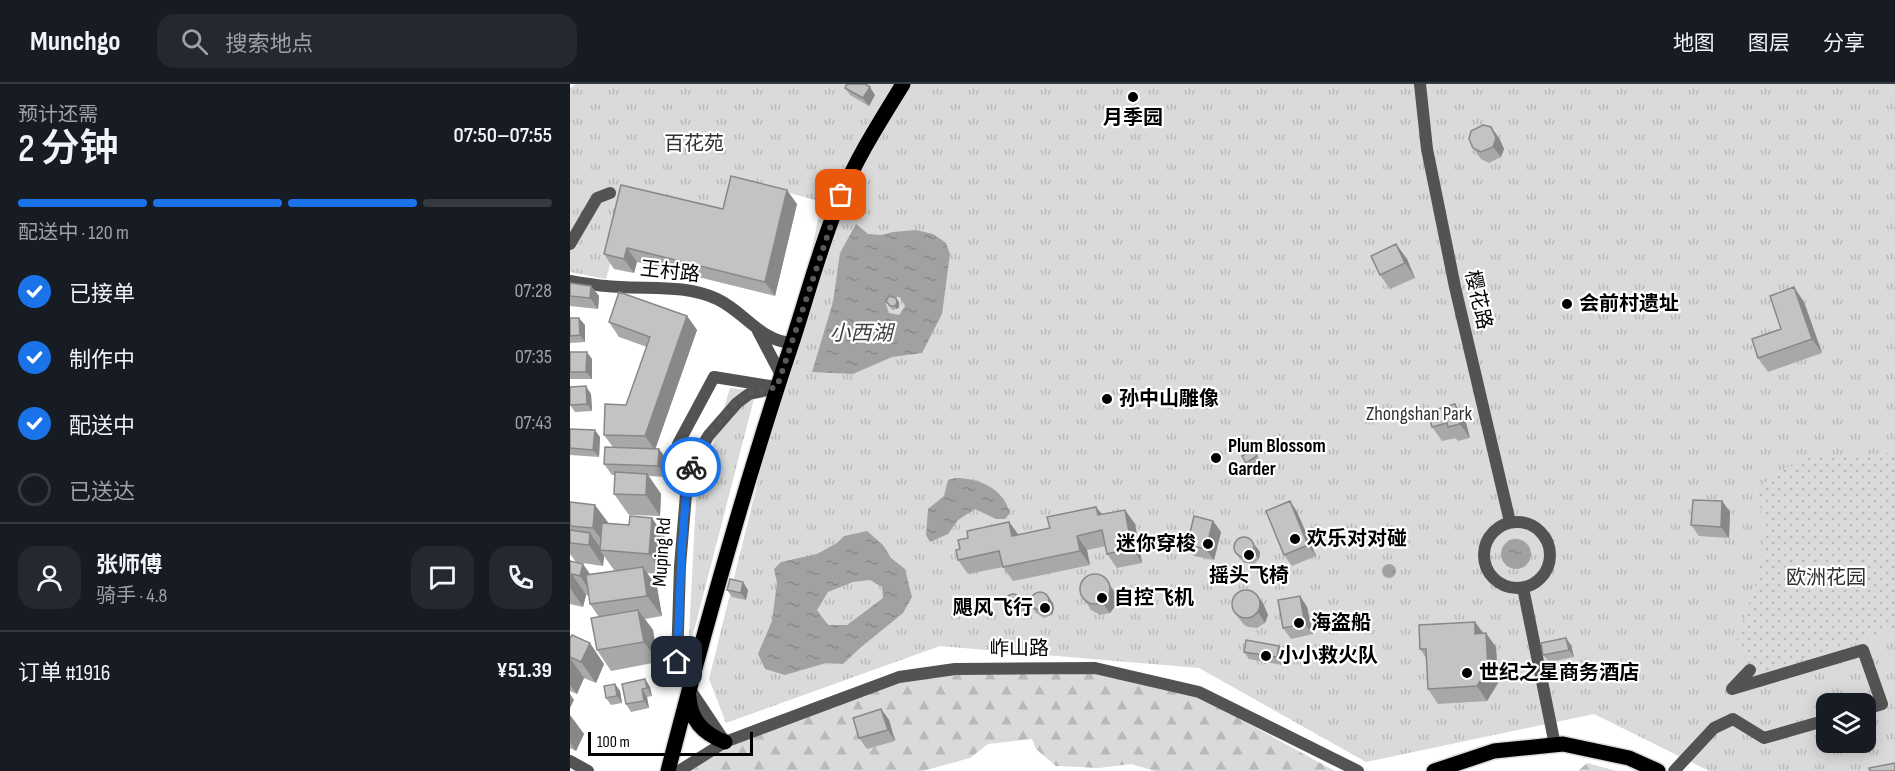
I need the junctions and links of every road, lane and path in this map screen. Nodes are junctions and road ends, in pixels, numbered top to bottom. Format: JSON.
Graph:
{"nodes":[{"id":1,"x":903,"y":84,"type":"edge"},
{"id":2,"x":1420,"y":84,"type":"edge"},
{"id":3,"x":610,"y":193,"type":"dead end"},
{"id":4,"x":570,"y":244,"type":"edge"},
{"id":5,"x":570,"y":281,"type":"edge"},
{"id":6,"x":755,"y":328,"type":"junction"},
{"id":7,"x":792,"y":343,"type":"junction"},
{"id":8,"x":779,"y":381,"type":"junction"},
{"id":9,"x":678,"y":444,"type":"dead end"},
{"id":10,"x":1510,"y":522,"type":"junction"},
{"id":11,"x":1523,"y":588,"type":"junction"},
{"id":12,"x":1750,"y":670,"type":"dead end"},
{"id":13,"x":689,"y":688,"type":"junction"},
{"id":14,"x":1876,"y":706,"type":"edge"},
{"id":15,"x":1816,"y":723,"type":"edge"},
{"id":16,"x":725,"y":742,"type":"junction"},
{"id":17,"x":1555,"y":745,"type":"junction"},
{"id":18,"x":570,"y":761,"type":"edge"},
{"id":19,"x":588,"y":771,"type":"edge"},
{"id":20,"x":668,"y":771,"type":"edge"},
{"id":21,"x":679,"y":771,"type":"edge"},
{"id":22,"x":1358,"y":771,"type":"edge"},
{"id":23,"x":1434,"y":771,"type":"edge"},
{"id":24,"x":1658,"y":771,"type":"edge"},
{"id":25,"x":1674,"y":771,"type":"edge"}],
"edges":[{"from":1,"to":7,"type":"main road"},
{"from":2,"to":10,"type":"street","name":"樱花路"},
{"from":3,"to":4,"type":"street"},
{"from":5,"to":6,"type":"street","name":"王村路"},
{"from":6,"to":7,"type":"street","name":"王村路"},
{"from":6,"to":8,"type":"street","name":"王村路"},
{"from":7,"to":8,"type":"main road"},
{"from":8,"to":9,"type":"street"},
{"from":8,"to":13,"type":"main road"},
{"from":8,"to":13,"type":"street","name":"Muping Rd"},
{"from":10,"to":11,"type":"street"},
{"from":10,"to":11,"type":"street"},
{"from":11,"to":17,"type":"street"},
{"from":12,"to":14,"type":"street"},
{"from":13,"to":16,"type":"main road"},
{"from":13,"to":20,"type":"main road"},
{"from":15,"to":25,"type":"street"},
{"from":16,"to":21,"type":"street","name":"岞山路"},
{"from":16,"to":22,"type":"street","name":"岞山路"},
{"from":17,"to":23,"type":"main road"},
{"from":17,"to":24,"type":"main road"},
{"from":18,"to":19,"type":"street"}]}
